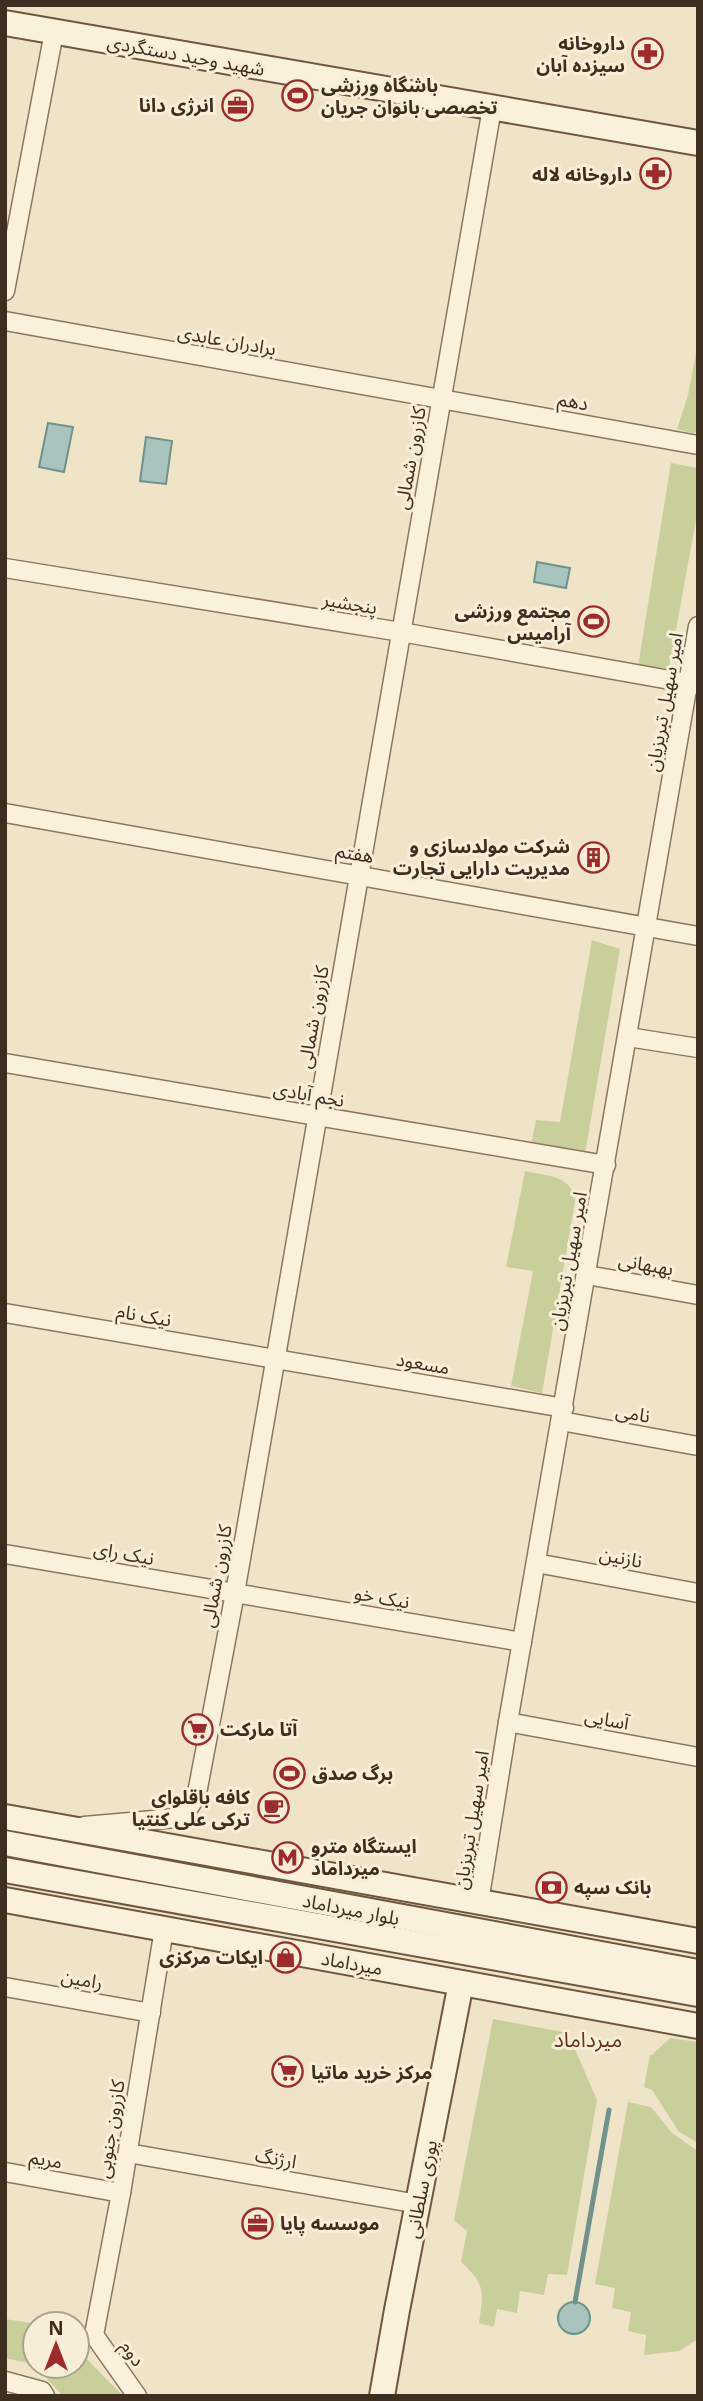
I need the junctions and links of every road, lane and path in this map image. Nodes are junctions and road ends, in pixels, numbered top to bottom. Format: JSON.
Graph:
{"nodes":[{"id":1,"x":5,"y":23,"type":"edge"},
{"id":2,"x":54,"y":32,"type":"junction"},
{"id":3,"x":492,"y":108,"type":"junction"},
{"id":4,"x":698,"y":143,"type":"edge"},
{"id":5,"x":5,"y":291,"type":"edge"},
{"id":6,"x":5,"y":321,"type":"edge"},
{"id":7,"x":441,"y":399,"type":"junction"},
{"id":8,"x":698,"y":445,"type":"edge"},
{"id":9,"x":5,"y":568,"type":"edge"},
{"id":10,"x":698,"y":626,"type":"edge"},
{"id":11,"x":401,"y":632,"type":"junction"},
{"id":12,"x":693,"y":684,"type":"edge"},
{"id":13,"x":5,"y":813,"type":"edge"},
{"id":14,"x":359,"y":875,"type":"junction"},
{"id":15,"x":647,"y":927,"type":"junction"},
{"id":16,"x":698,"y":936,"type":"edge"},
{"id":17,"x":628,"y":1037,"type":"junction"},
{"id":18,"x":698,"y":1048,"type":"edge"},
{"id":19,"x":5,"y":1063,"type":"edge"},
{"id":20,"x":317,"y":1117,"type":"junction"},
{"id":21,"x":606,"y":1165,"type":"junction"},
{"id":22,"x":587,"y":1275,"type":"junction"},
{"id":23,"x":698,"y":1295,"type":"edge"},
{"id":24,"x":5,"y":1312,"type":"edge"},
{"id":25,"x":275,"y":1359,"type":"junction"},
{"id":26,"x":562,"y":1415,"type":"junction"},
{"id":27,"x":698,"y":1446,"type":"edge"},
{"id":28,"x":5,"y":1554,"type":"edge"},
{"id":29,"x":536,"y":1563,"type":"junction"},
{"id":30,"x":235,"y":1593,"type":"junction"},
{"id":31,"x":698,"y":1594,"type":"edge"},
{"id":32,"x":522,"y":1642,"type":"junction"},
{"id":33,"x":508,"y":1722,"type":"junction"},
{"id":34,"x":698,"y":1757,"type":"edge"},
{"id":35,"x":5,"y":1817,"type":"edge"},
{"id":36,"x":68,"y":1828,"type":"junction"},
{"id":37,"x":5,"y":1843,"type":"edge"},
{"id":38,"x":5,"y":1870,"type":"edge"},
{"id":39,"x":5,"y":1900,"type":"edge"},
{"id":40,"x":479,"y":1902,"type":"junction"},
{"id":41,"x":164,"y":1929,"type":"junction"},
{"id":42,"x":698,"y":1941,"type":"edge"},
{"id":43,"x":698,"y":1972,"type":"edge"},
{"id":44,"x":461,"y":1983,"type":"junction"},
{"id":45,"x":5,"y":1987,"type":"edge"},
{"id":46,"x":698,"y":1994,"type":"edge"},
{"id":47,"x":151,"y":2013,"type":"junction"},
{"id":48,"x":698,"y":2026,"type":"edge"},
{"id":49,"x":128,"y":2153,"type":"junction"},
{"id":50,"x":5,"y":2172,"type":"edge"},
{"id":51,"x":121,"y":2193,"type":"junction"},
{"id":52,"x":418,"y":2204,"type":"junction"},
{"id":53,"x":94,"y":2335,"type":"joint"},
{"id":54,"x":5,"y":2381,"type":"edge"},
{"id":55,"x":45,"y":2396,"type":"edge"},
{"id":56,"x":137,"y":2396,"type":"edge"},
{"id":57,"x":383,"y":2396,"type":"edge"}],
"edges":[{"from":1,"to":2,"type":"main road","name":"شهید وحید دستگردی"},
{"from":2,"to":3,"type":"main road","name":"شهید وحید دستگردی"},
{"from":2,"to":5,"type":"street"},
{"from":3,"to":4,"type":"main road","name":"شهید وحید دستگردی"},
{"from":3,"to":7,"type":"street","name":"کازرون شمالی"},
{"from":6,"to":7,"type":"street","name":"برادران عابدی"},
{"from":7,"to":8,"type":"street","name":"دهم"},
{"from":7,"to":11,"type":"street","name":"کازرون شمالی"},
{"from":9,"to":11,"type":"street","name":"پنجشیر"},
{"from":10,"to":12,"type":"street","name":"امیر سهیل تبریزیان"},
{"from":11,"to":12,"type":"street","name":"پنجشیر"},
{"from":11,"to":14,"type":"street","name":"کازرون شمالی"},
{"from":12,"to":15,"type":"street","name":"امیر سهیل تبریزیان"},
{"from":13,"to":14,"type":"street","name":"هفتم"},
{"from":14,"to":15,"type":"street","name":"هفتم"},
{"from":14,"to":20,"type":"street","name":"کازرون شمالی"},
{"from":15,"to":16,"type":"street","name":"هفتم"},
{"from":15,"to":17,"type":"street","name":"امیر سهیل تبریزیان"},
{"from":17,"to":18,"type":"street"},
{"from":17,"to":21,"type":"street","name":"امیر سهیل تبریزیان"},
{"from":19,"to":20,"type":"street","name":"نجم آبادی"},
{"from":20,"to":21,"type":"street","name":"نجم آبادی"},
{"from":20,"to":25,"type":"street","name":"کازرون شمالی"},
{"from":21,"to":22,"type":"street","name":"امیر سهیل تبریزیان"},
{"from":22,"to":23,"type":"street","name":"بهبهانی"},
{"from":22,"to":26,"type":"street","name":"امیر سهیل تبریزیان"},
{"from":24,"to":25,"type":"street","name":"نیک نام"},
{"from":25,"to":26,"type":"street","name":"مسعود"},
{"from":25,"to":30,"type":"street","name":"کازرون شمالی"},
{"from":26,"to":27,"type":"street","name":"نامی"},
{"from":26,"to":29,"type":"street","name":"امیر سهیل تبریزیان"},
{"from":28,"to":30,"type":"street","name":"نیک رای"},
{"from":29,"to":31,"type":"street","name":"نازنین"},
{"from":29,"to":32,"type":"street","name":"امیر سهیل تبریزیان"},
{"from":30,"to":32,"type":"street","name":"نیک خو"},
{"from":30,"to":36,"type":"street","name":"کازرون شمالی"},
{"from":32,"to":33,"type":"street","name":"امیر سهیل تبریزیان"},
{"from":33,"to":34,"type":"street","name":"آسایی"},
{"from":33,"to":40,"type":"street","name":"امیر سهیل تبریزیان"},
{"from":35,"to":36,"type":"main road"},
{"from":36,"to":40,"type":"main road"},
{"from":37,"to":43,"type":"main road","name":"بلوار میرداماد"},
{"from":38,"to":46,"type":"main road","name":"بلوار میرداماد"},
{"from":39,"to":41,"type":"main road","name":"میرداماد"},
{"from":40,"to":42,"type":"main road"},
{"from":41,"to":44,"type":"main road","name":"میرداماد"},
{"from":41,"to":47,"type":"street","name":"کازرون جنوبی"},
{"from":44,"to":48,"type":"main road","name":"میرداماد"},
{"from":44,"to":52,"type":"main road","name":"پوری سلطانی"},
{"from":45,"to":47,"type":"street","name":"رامین"},
{"from":47,"to":49,"type":"street","name":"کازرون جنوبی"},
{"from":49,"to":51,"type":"street","name":"کازرون جنوبی"},
{"from":49,"to":52,"type":"street","name":"ارژنگ"},
{"from":50,"to":51,"type":"street","name":"مریم"},
{"from":51,"to":53,"type":"street","name":"کازرون جنوبی"},
{"from":52,"to":57,"type":"main road","name":"پوری سلطانی"},
{"from":53,"to":56,"type":"street","name":"دوم"},
{"from":54,"to":55,"type":"street"}]}
